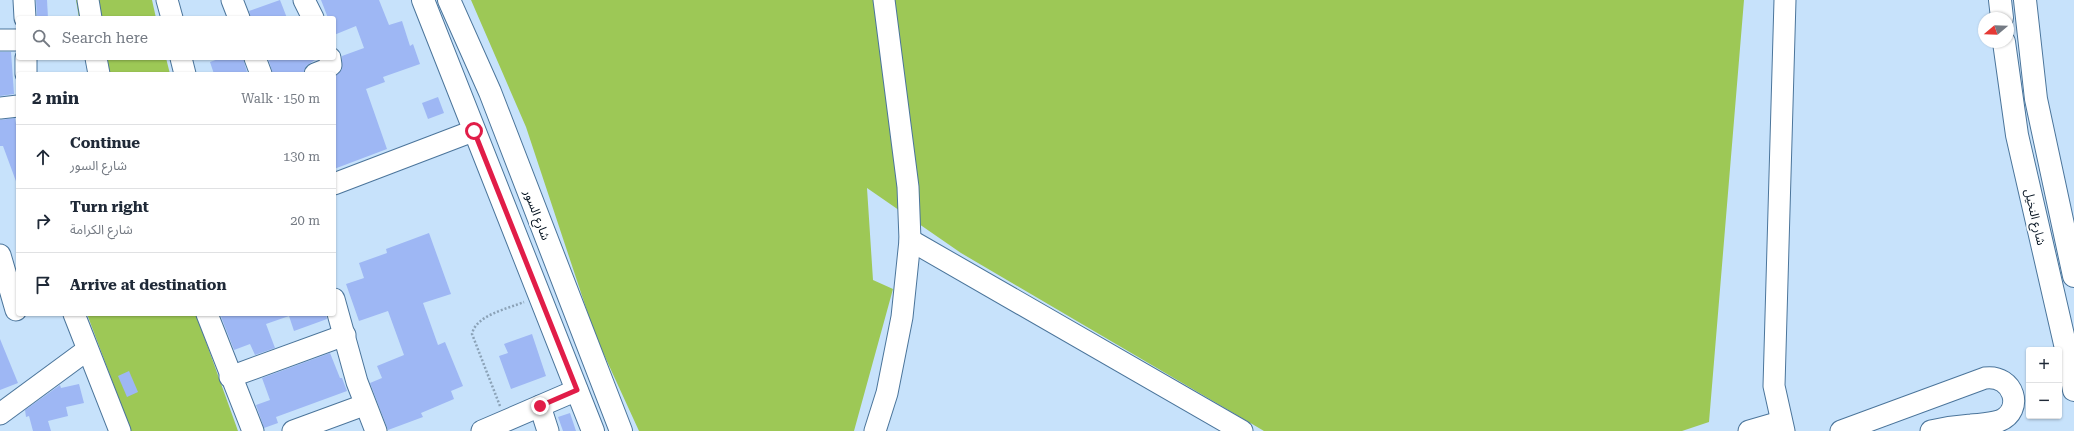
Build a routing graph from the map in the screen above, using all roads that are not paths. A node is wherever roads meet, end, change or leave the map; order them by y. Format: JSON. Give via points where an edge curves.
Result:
{"nodes":[{"id":1,"x":24,"y":0,"type":"edge"},
{"id":2,"x":88,"y":0,"type":"edge"},
{"id":3,"x":167,"y":0,"type":"edge"},
{"id":4,"x":232,"y":0,"type":"edge"},
{"id":5,"x":304,"y":0,"type":"edge"},
{"id":6,"x":423,"y":0,"type":"edge"},
{"id":7,"x":449,"y":0,"type":"edge"},
{"id":8,"x":884,"y":0,"type":"edge"},
{"id":9,"x":1785,"y":0,"type":"edge"},
{"id":10,"x":2000,"y":0,"type":"edge"},
{"id":11,"x":2025,"y":0,"type":"edge"},
{"id":12,"x":2001,"y":12,"type":"edge"},
{"id":13,"x":25,"y":16,"type":"edge"},
{"id":14,"x":91,"y":16,"type":"edge"},
{"id":15,"x":171,"y":16,"type":"edge"},
{"id":16,"x":238,"y":16,"type":"edge"},
{"id":17,"x":312,"y":16,"type":"edge"},
{"id":18,"x":0,"y":40,"type":"edge"},
{"id":19,"x":16,"y":40,"type":"edge"},
{"id":20,"x":2005,"y":48,"type":"edge"},
{"id":21,"x":26,"y":60,"type":"edge"},
{"id":22,"x":96,"y":60,"type":"edge"},
{"id":23,"x":182,"y":60,"type":"edge"},
{"id":24,"x":256,"y":60,"type":"edge"},
{"id":25,"x":330,"y":60,"type":"edge"},
{"id":26,"x":26,"y":72,"type":"edge"},
{"id":27,"x":98,"y":72,"type":"edge"},
{"id":28,"x":184,"y":72,"type":"edge"},
{"id":29,"x":260,"y":72,"type":"edge"},
{"id":30,"x":319,"y":72,"type":"edge"},
{"id":31,"x":16,"y":106,"type":"edge"},
{"id":32,"x":0,"y":108,"type":"edge"},
{"id":33,"x":474,"y":131,"type":"junction"},
{"id":34,"x":336,"y":183,"type":"edge"},
{"id":35,"x":910,"y":240,"type":"junction"},
{"id":36,"x":2,"y":267,"type":"edge"},
{"id":37,"x":2074,"y":276,"type":"edge"},
{"id":38,"x":336,"y":306,"type":"edge"},
{"id":39,"x":11,"y":311,"type":"edge"},
{"id":40,"x":75,"y":316,"type":"edge"},
{"id":41,"x":208,"y":316,"type":"edge"},
{"id":42,"x":345,"y":335,"type":"junction"},
{"id":43,"x":87,"y":350,"type":"junction"},
{"id":44,"x":230,"y":377,"type":"junction"},
{"id":45,"x":577,"y":390,"type":"junction"},
{"id":46,"x":2074,"y":390,"type":"edge"},
{"id":47,"x":364,"y":405,"type":"junction"},
{"id":48,"x":540,"y":406,"type":"junction"},
{"id":49,"x":0,"y":414,"type":"edge"},
{"id":50,"x":1782,"y":427,"type":"edge"},
{"id":51,"x":1863,"y":427,"type":"edge"},
{"id":52,"x":120,"y":431,"type":"edge"},
{"id":53,"x":252,"y":431,"type":"edge"},
{"id":54,"x":292,"y":431,"type":"edge"},
{"id":55,"x":376,"y":431,"type":"edge"},
{"id":56,"x":482,"y":431,"type":"edge"},
{"id":57,"x":548,"y":431,"type":"edge"},
{"id":58,"x":593,"y":431,"type":"edge"},
{"id":59,"x":621,"y":431,"type":"edge"},
{"id":60,"x":875,"y":431,"type":"edge"},
{"id":61,"x":1242,"y":431,"type":"edge"},
{"id":62,"x":1749,"y":431,"type":"edge"},
{"id":63,"x":1841,"y":431,"type":"edge"},
{"id":64,"x":1931,"y":431,"type":"edge"}],
"edges":[{"from":1,"to":13,"type":"street"},
{"from":2,"to":14,"type":"street"},
{"from":3,"to":15,"type":"street"},
{"from":4,"to":16,"type":"street"},
{"from":5,"to":17,"type":"street"},
{"from":6,"to":33,"type":"main road"},
{"from":7,"to":59,"type":"main road","name":"شارع السور","via":[[490,92]]},
{"from":8,"to":35,"type":"street","via":[[908,187]]},
{"from":9,"to":50,"type":"street","via":[[1774,386]]},
{"from":10,"to":12,"type":"main road"},
{"from":11,"to":37,"type":"main road","via":[[2036,99]]},
{"from":18,"to":19,"type":"street"},
{"from":20,"to":46,"type":"main road","name":"شارع النخيل","via":[[2017,135]]},
{"from":21,"to":26,"type":"street"},
{"from":22,"to":27,"type":"street"},
{"from":23,"to":28,"type":"street"},
{"from":24,"to":29,"type":"street"},
{"from":25,"to":30,"type":"street","via":[[331,65]]},
{"from":31,"to":32,"type":"street"},
{"from":33,"to":34,"type":"street"},
{"from":33,"to":45,"type":"main road"},
{"from":35,"to":60,"type":"street","via":[[902,317]]},
{"from":35,"to":61,"type":"street"},
{"from":36,"to":39,"type":"street"},
{"from":38,"to":42,"type":"street"},
{"from":40,"to":43,"type":"street"},
{"from":41,"to":44,"type":"street"},
{"from":42,"to":44,"type":"street"},
{"from":42,"to":47,"type":"street"},
{"from":43,"to":49,"type":"street"},
{"from":43,"to":52,"type":"street"},
{"from":44,"to":53,"type":"street"},
{"from":45,"to":48,"type":"street"},
{"from":45,"to":58,"type":"main road"},
{"from":47,"to":54,"type":"street"},
{"from":47,"to":55,"type":"street"},
{"from":48,"to":56,"type":"street"},
{"from":48,"to":57,"type":"street"},
{"from":50,"to":62,"type":"street"},
{"from":51,"to":63,"type":"street"},
{"from":51,"to":64,"type":"street","via":[[1985,378],[1998,378],[2009,386],[2013,399],[2005,417],[1990,422]]}]}
